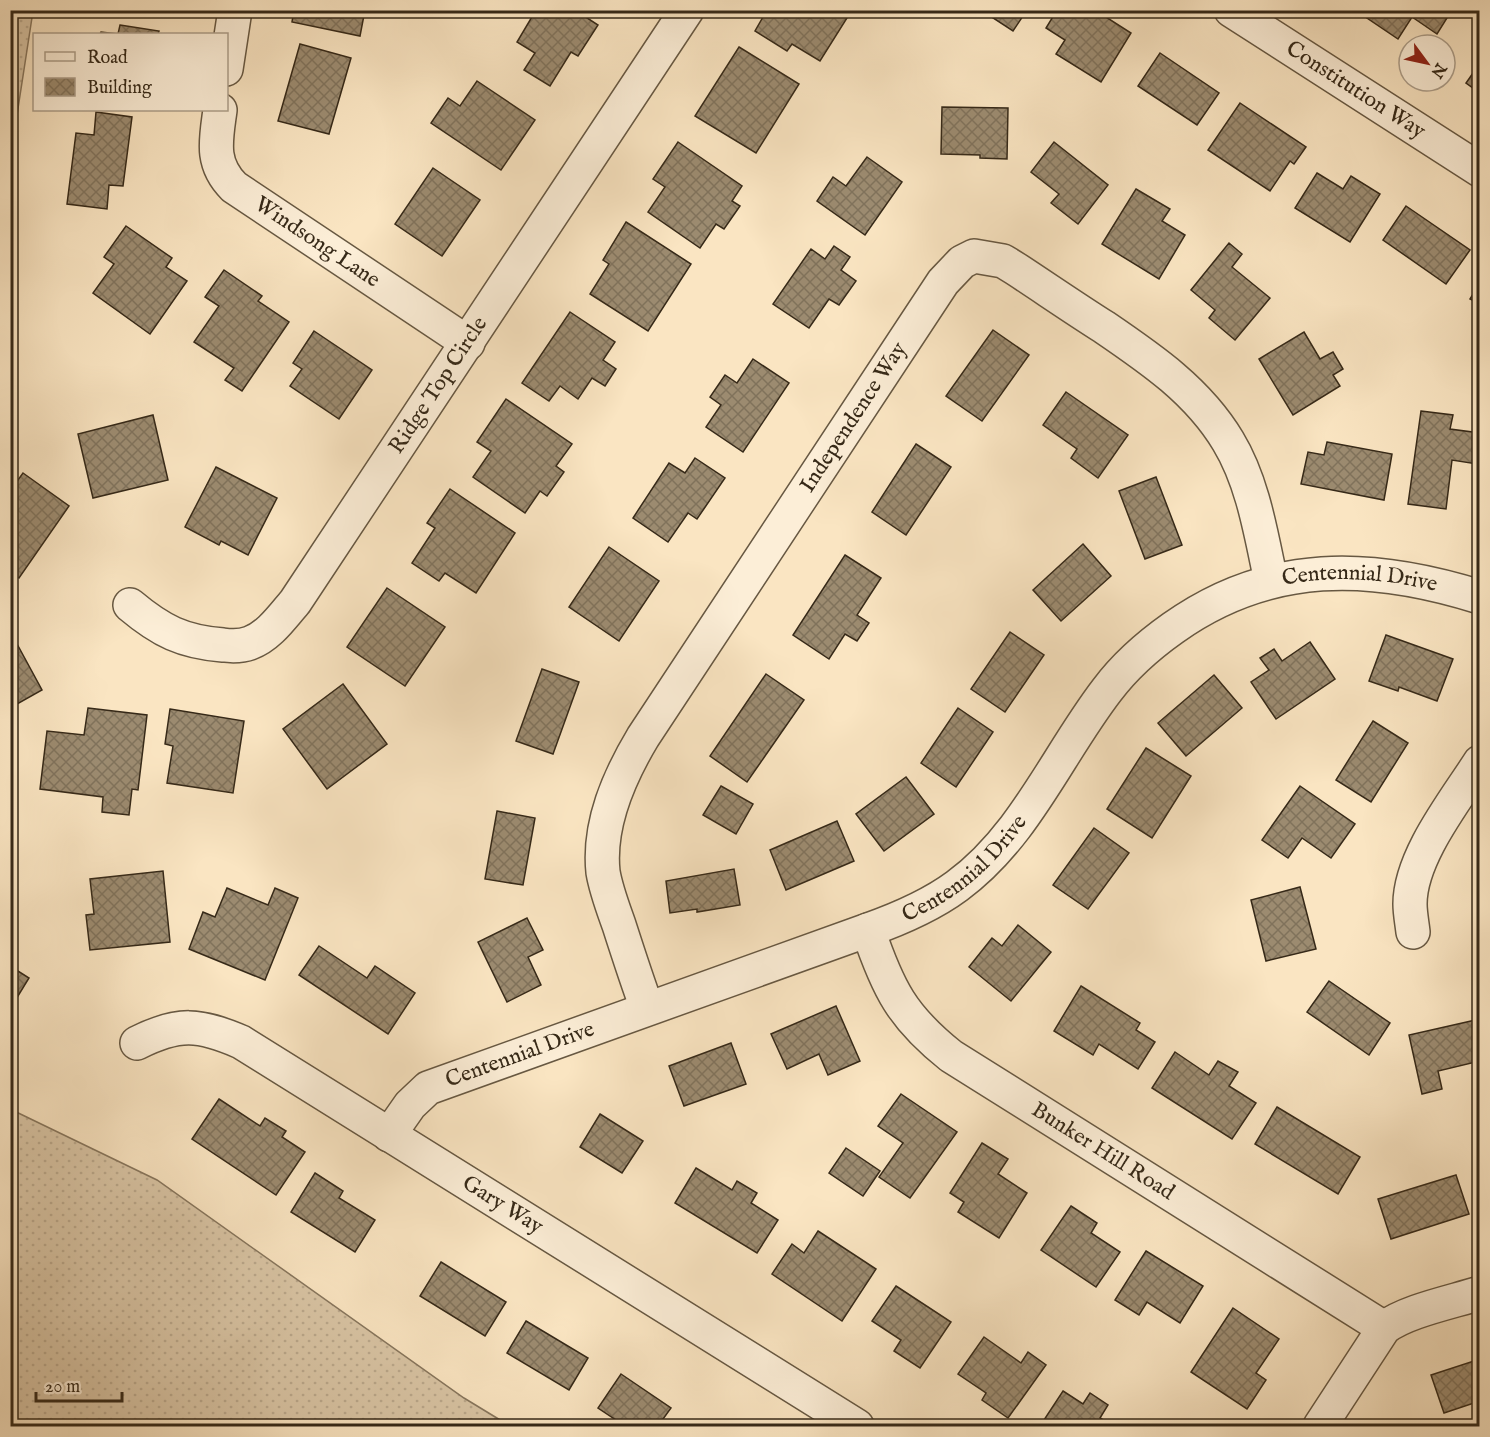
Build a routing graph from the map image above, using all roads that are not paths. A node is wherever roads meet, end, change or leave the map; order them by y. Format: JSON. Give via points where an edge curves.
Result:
{"nodes":[{"id":1,"x":235,"y":10,"type":"edge"},
{"id":2,"x":687,"y":10,"type":"edge"},
{"id":3,"x":1231,"y":10,"type":"edge"},
{"id":4,"x":228,"y":56,"type":"edge"},
{"id":5,"x":220,"y":111,"type":"edge"},
{"id":6,"x":1479,"y":170,"type":"edge"},
{"id":7,"x":468,"y":343,"type":"junction"},
{"id":8,"x":1271,"y":581,"type":"junction"},
{"id":9,"x":1479,"y":597,"type":"edge"},
{"id":10,"x":130,"y":605,"type":"dead end"},
{"id":11,"x":1479,"y":762,"type":"edge"},
{"id":12,"x":868,"y":930,"type":"junction"},
{"id":13,"x":1413,"y":932,"type":"dead end"},
{"id":14,"x":647,"y":1008,"type":"junction"},
{"id":15,"x":137,"y":1043,"type":"dead end"},
{"id":16,"x":389,"y":1135,"type":"junction"},
{"id":17,"x":1479,"y":1293,"type":"edge"},
{"id":18,"x":1384,"y":1328,"type":"junction"},
{"id":19,"x":857,"y":1426,"type":"edge"},
{"id":20,"x":1320,"y":1426,"type":"edge"}],
"edges":[{"from":1,"to":4,"type":"street"},
{"from":2,"to":7,"type":"street","name":"Ridge Top Circle"},
{"from":3,"to":6,"type":"street","name":"Constitution Way"},
{"from":5,"to":7,"type":"street","name":"Windsong Lane","via":[[220,170],[234,187]]},
{"from":7,"to":10,"type":"street","name":"Ridge Top Circle","via":[[295,603],[271,630],[250,643],[234,646],[197,643],[150,622]]},
{"from":8,"to":9,"type":"street","name":"Centennial Drive","via":[[1362,573],[1419,580]]},
{"from":8,"to":12,"type":"street","name":"Centennial Drive","via":[[1199,610],[1151,645],[1107,690],[1021,819],[992,855],[937,899]]},
{"from":8,"to":14,"type":"street","name":"Independence Way","via":[[1241,469],[1229,443],[1198,399],[1134,348],[1016,268],[1003,261],[974,256],[962,262],[943,282],[643,736],[622,774],[606,827],[603,873]]},
{"from":11,"to":13,"type":"street","via":[[1426,846],[1415,874],[1410,903]]},
{"from":12,"to":14,"type":"street","name":"Centennial Drive"},
{"from":12,"to":18,"type":"street","name":"Bunker Hill Road","via":[[893,994],[909,1018],[951,1056]]},
{"from":14,"to":16,"type":"street","name":"Centennial Drive","via":[[428,1088]]},
{"from":15,"to":16,"type":"street","name":"Gary Way","via":[[161,1031],[189,1027],[216,1031],[241,1042]]},
{"from":16,"to":19,"type":"street","name":"Gary Way"},
{"from":17,"to":18,"type":"street","via":[[1407,1316]]},
{"from":18,"to":20,"type":"street"}]}
